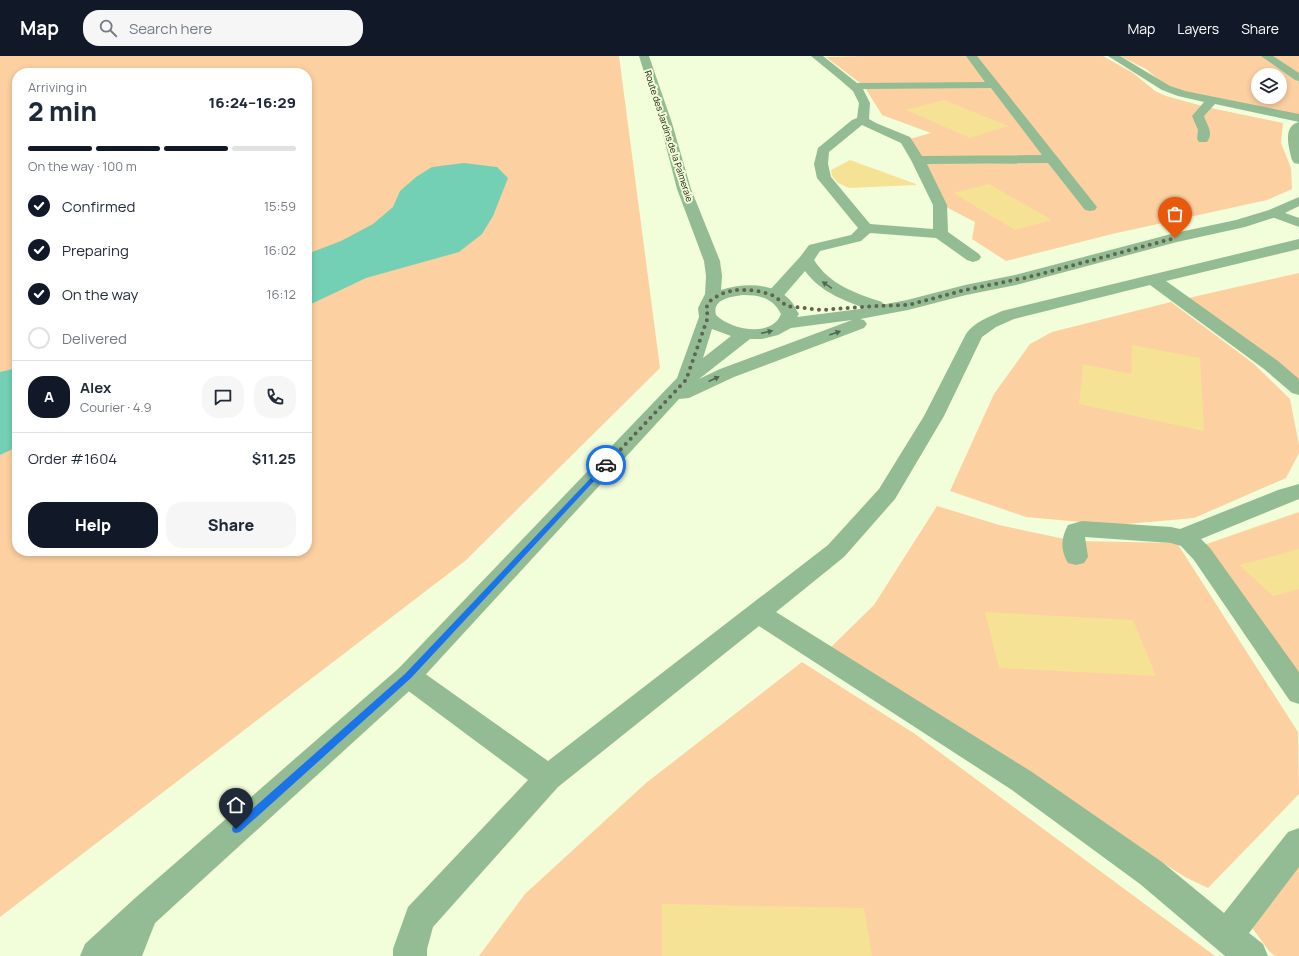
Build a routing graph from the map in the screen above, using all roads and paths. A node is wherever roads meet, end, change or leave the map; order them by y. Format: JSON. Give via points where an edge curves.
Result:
{"nodes":[{"id":1,"x":644,"y":56,"type":"edge"},
{"id":2,"x":817,"y":56,"type":"edge"},
{"id":3,"x":971,"y":56,"type":"edge"},
{"id":4,"x":1113,"y":56,"type":"edge"},
{"id":5,"x":1266,"y":56,"type":"edge"},
{"id":6,"x":1299,"y":78,"type":"edge"},
{"id":7,"x":993,"y":85,"type":"junction"},
{"id":8,"x":854,"y":86,"type":"junction"},
{"id":9,"x":1212,"y":101,"type":"junction"},
{"id":10,"x":1299,"y":118,"type":"edge"},
{"id":11,"x":863,"y":120,"type":"junction"},
{"id":12,"x":1299,"y":126,"type":"edge"},
{"id":13,"x":1203,"y":139,"type":"dead end"},
{"id":14,"x":1052,"y":159,"type":"junction"},
{"id":15,"x":918,"y":160,"type":"junction"},
{"id":16,"x":1299,"y":160,"type":"edge"},
{"id":17,"x":1299,"y":201,"type":"edge"},
{"id":18,"x":1090,"y":207,"type":"dead end"},
{"id":19,"x":1274,"y":213,"type":"junction"},
{"id":20,"x":1299,"y":223,"type":"edge"},
{"id":21,"x":866,"y":228,"type":"junction"},
{"id":22,"x":940,"y":234,"type":"junction"},
{"id":23,"x":1299,"y":244,"type":"edge"},
{"id":24,"x":972,"y":257,"type":"dead end"},
{"id":25,"x":806,"y":260,"type":"junction"},
{"id":26,"x":712,"y":261,"type":"junction"},
{"id":27,"x":1152,"y":279,"type":"junction"},
{"id":28,"x":750,"y":290,"type":"junction"},
{"id":29,"x":908,"y":305,"type":"junction"},
{"id":30,"x":876,"y":306,"type":"junction"},
{"id":31,"x":709,"y":308,"type":"junction"},
{"id":32,"x":782,"y":308,"type":"junction"},
{"id":33,"x":745,"y":334,"type":"junction"},
{"id":34,"x":686,"y":380,"type":"junction"},
{"id":35,"x":1299,"y":389,"type":"edge"},
{"id":36,"x":665,"y":402,"type":"junction"},
{"id":37,"x":1299,"y":491,"type":"edge"},
{"id":38,"x":1183,"y":537,"type":"junction"},
{"id":39,"x":1076,"y":557,"type":"dead end"},
{"id":40,"x":757,"y":612,"type":"junction"},
{"id":41,"x":408,"y":676,"type":"junction"},
{"id":42,"x":1299,"y":693,"type":"edge"},
{"id":43,"x":548,"y":778,"type":"junction"},
{"id":44,"x":1299,"y":842,"type":"edge"},
{"id":45,"x":145,"y":910,"type":"junction"},
{"id":46,"x":1227,"y":936,"type":"junction"},
{"id":47,"x":97,"y":956,"type":"edge"},
{"id":48,"x":124,"y":956,"type":"edge"},
{"id":49,"x":410,"y":956,"type":"edge"},
{"id":50,"x":1251,"y":956,"type":"edge"}],
"edges":[{"from":1,"to":26,"type":"street","name":"Route des Jardins de la Palmeraie","via":[[684,189]]},
{"from":2,"to":8,"type":"street"},
{"from":3,"to":7,"type":"street"},
{"from":4,"to":9,"type":"street","via":[[1166,88]]},
{"from":5,"to":6,"type":"street"},
{"from":7,"to":8,"type":"street"},
{"from":7,"to":14,"type":"street"},
{"from":8,"to":11,"type":"street","via":[[864,101]]},
{"from":9,"to":10,"type":"street"},
{"from":9,"to":13,"type":"street","via":[[1198,116],[1205,129]]},
{"from":11,"to":15,"type":"street","via":[[906,140]]},
{"from":11,"to":21,"type":"street","via":[[823,151],[821,164],[824,178]]},
{"from":12,"to":16,"type":"street","via":[[1296,129],[1294,143]]},
{"from":14,"to":15,"type":"street"},
{"from":14,"to":18,"type":"street"},
{"from":15,"to":22,"type":"street","via":[[940,205]]},
{"from":17,"to":19,"type":"street"},
{"from":19,"to":20,"type":"street"},
{"from":19,"to":29,"type":"street","via":[[1240,224]]},
{"from":21,"to":22,"type":"street"},
{"from":21,"to":25,"type":"street","via":[[856,238],[814,248]]},
{"from":22,"to":24,"type":"street"},
{"from":23,"to":27,"type":"street"},
{"from":30,"to":25,"type":"street","one_way":true,"via":[[838,292],[823,282]]},
{"from":25,"to":32,"type":"street"},
{"from":26,"to":28,"type":"street"},
{"from":26,"to":31,"type":"street","name":"Route des Jardins de la Palmeraie","via":[[714,276]]},
{"from":27,"to":35,"type":"street","via":[[1271,365]]},
{"from":27,"to":40,"type":"street","via":[[1008,315],[990,323],[975,334],[934,416],[887,494],[836,551]]},
{"from":28,"to":31,"type":"street","via":[[721,294]]},
{"from":28,"to":32,"type":"street"},
{"from":29,"to":30,"type":"street"},
{"from":29,"to":32,"type":"street","via":[[819,320]]},
{"from":36,"to":29,"type":"street","one_way":true,"via":[[728,373]]},
{"from":30,"to":32,"type":"street","via":[[821,310]]},
{"from":31,"to":33,"type":"street","via":[[716,325]]},
{"from":31,"to":34,"type":"street","name":"Route des Jardins de la Palmeraie"},
{"from":33,"to":32,"type":"street","one_way":true,"via":[[776,330]]},
{"from":33,"to":34,"type":"street","name":"Route des Jardins de la Palmeraie"},
{"from":34,"to":36,"type":"street","name":"Route des Jardins de la Palmeraie"},
{"from":36,"to":41,"type":"street","name":"Route des Jardins de la Palmeraie"},
{"from":37,"to":38,"type":"street"},
{"from":38,"to":39,"type":"street","via":[[1171,534],[1082,529],[1076,531],[1073,538]]},
{"from":38,"to":42,"type":"street","via":[[1193,543],[1202,554]]},
{"from":40,"to":43,"type":"street"},
{"from":40,"to":46,"type":"street","via":[[1022,781],[1151,873]]},
{"from":41,"to":43,"type":"street"},
{"from":41,"to":45,"type":"street","name":"Route des Jardins de la Palmeraie"},
{"from":43,"to":49,"type":"street","via":[[419,918]]},
{"from":44,"to":46,"type":"street"},
{"from":45,"to":47,"type":"street","name":"Route des Jardins de la Palmeraie"},
{"from":45,"to":48,"type":"street","name":"Route des Jardins de la Palmeraie"},
{"from":46,"to":50,"type":"street"}]}
